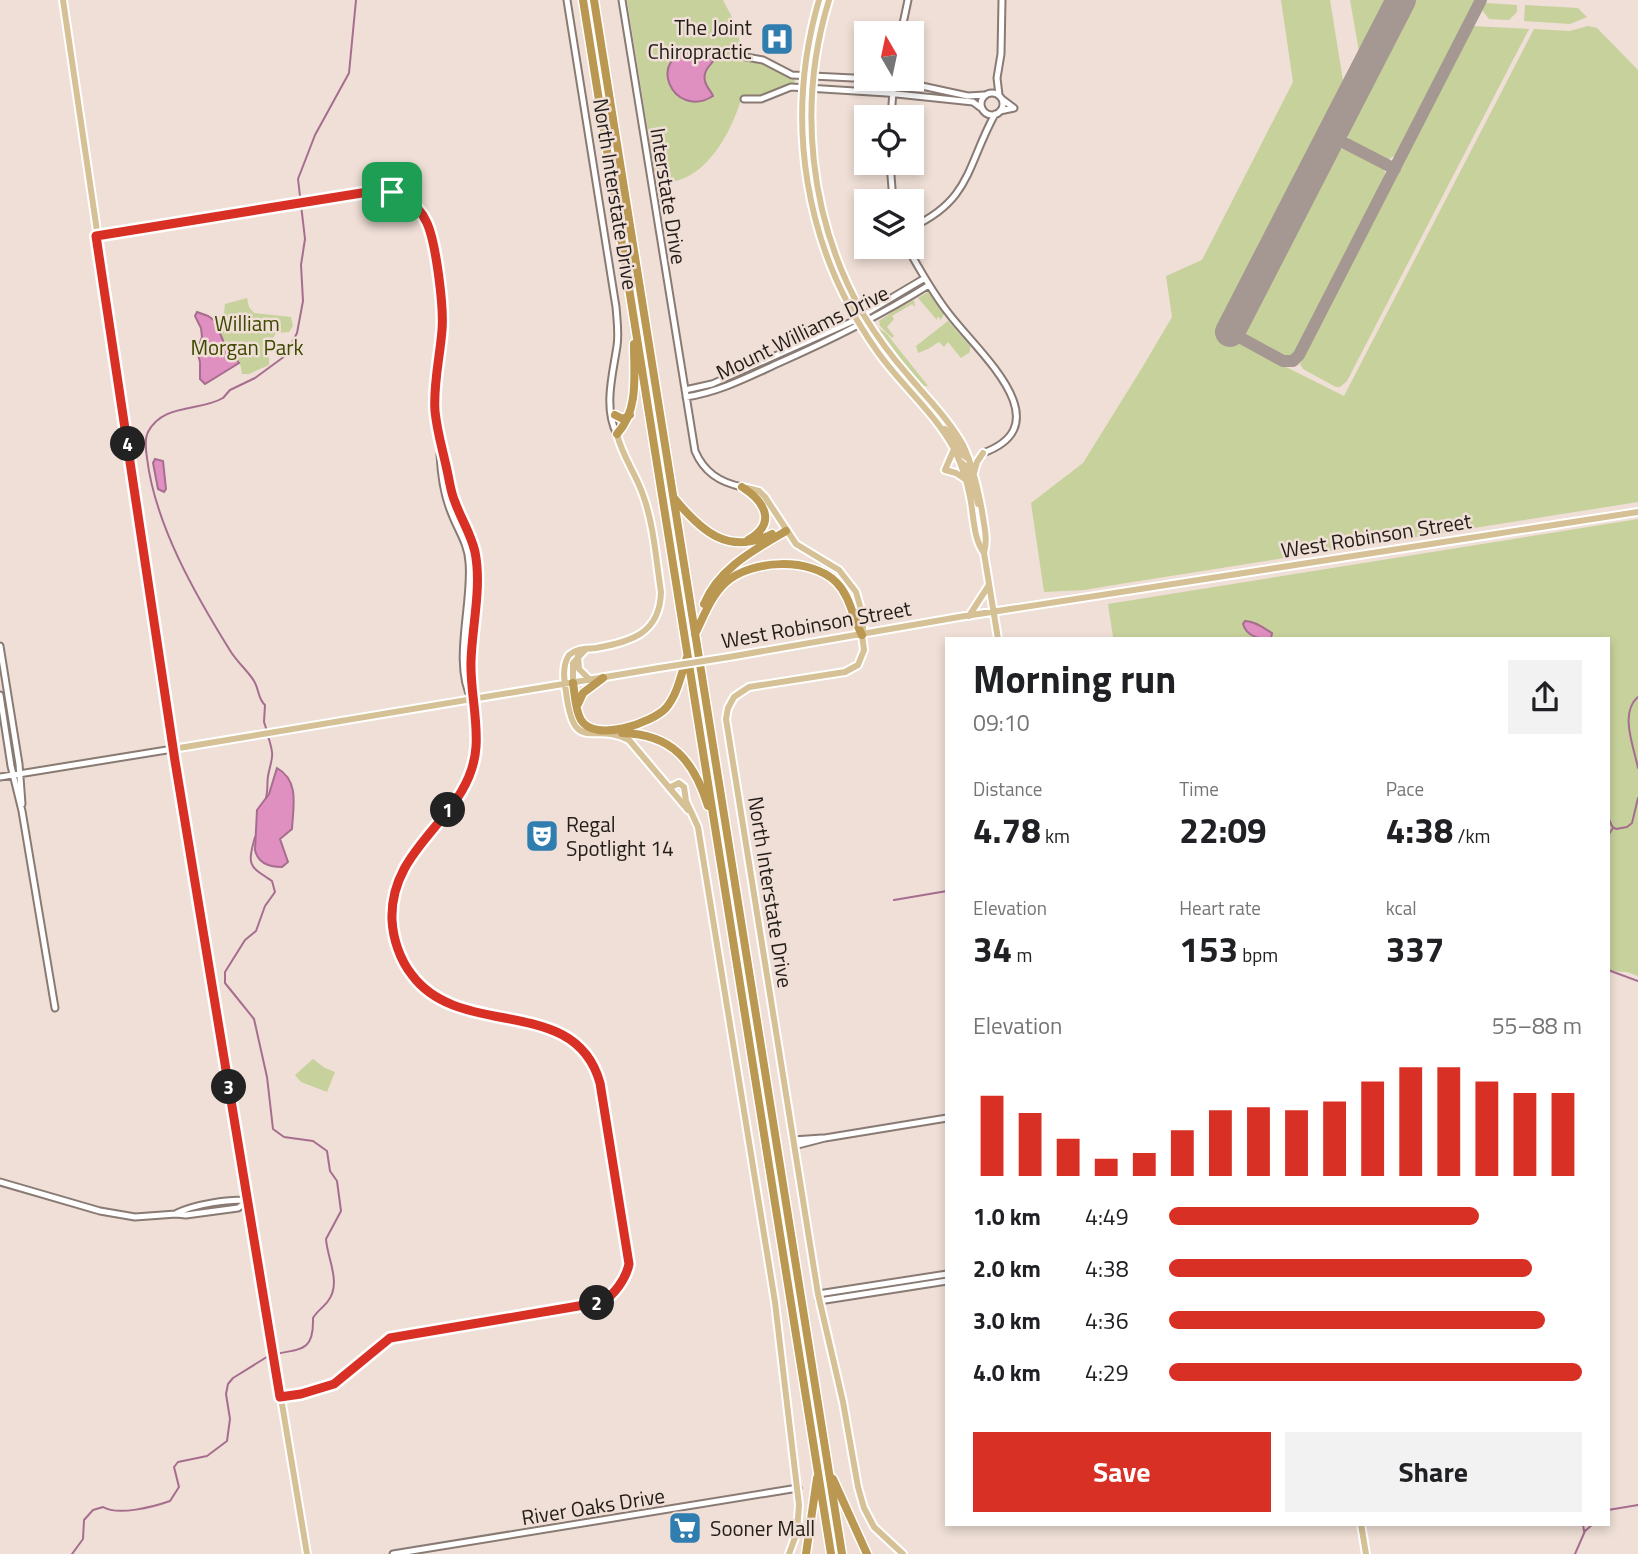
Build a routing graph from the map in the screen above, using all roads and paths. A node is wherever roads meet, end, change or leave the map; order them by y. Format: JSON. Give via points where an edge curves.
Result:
{"nodes":[{"id":1,"x":62,"y":0,"type":"edge"},
{"id":2,"x":567,"y":0,"type":"edge"},
{"id":3,"x":583,"y":0,"type":"edge"},
{"id":4,"x":594,"y":0,"type":"edge"},
{"id":5,"x":622,"y":0,"type":"edge"},
{"id":6,"x":819,"y":0,"type":"edge"},
{"id":7,"x":829,"y":0,"type":"edge"},
{"id":8,"x":908,"y":0,"type":"edge"},
{"id":9,"x":1002,"y":0,"type":"edge"},
{"id":10,"x":904,"y":21,"type":"edge"},
{"id":11,"x":746,"y":57,"type":"dead end"},
{"id":12,"x":803,"y":76,"type":"junction"},
{"id":13,"x":813,"y":77,"type":"junction"},
{"id":14,"x":997,"y":78,"type":"junction"},
{"id":15,"x":854,"y":79,"type":"edge"},
{"id":16,"x":924,"y":86,"type":"edge"},
{"id":17,"x":802,"y":88,"type":"junction"},
{"id":18,"x":812,"y":88,"type":"junction"},
{"id":19,"x":893,"y":93,"type":"junction"},
{"id":20,"x":986,"y":94,"type":"junction"},
{"id":21,"x":1000,"y":97,"type":"junction"},
{"id":22,"x":744,"y":99,"type":"dead end"},
{"id":23,"x":892,"y":105,"type":"edge"},
{"id":24,"x":982,"y":110,"type":"junction"},
{"id":25,"x":997,"y":113,"type":"junction"},
{"id":26,"x":986,"y":130,"type":"junction"},
{"id":27,"x":924,"y":220,"type":"edge"},
{"id":28,"x":96,"y":236,"type":"junction"},
{"id":29,"x":914,"y":259,"type":"edge"},
{"id":30,"x":925,"y":278,"type":"junction"},
{"id":31,"x":929,"y":285,"type":"junction"},
{"id":32,"x":864,"y":315,"type":"junction"},
{"id":33,"x":635,"y":321,"type":"junction"},
{"id":34,"x":869,"y":322,"type":"junction"},
{"id":35,"x":858,"y":323,"type":"junction"},
{"id":36,"x":685,"y":390,"type":"junction"},
{"id":37,"x":611,"y":394,"type":"junction"},
{"id":38,"x":686,"y":397,"type":"junction"},
{"id":39,"x":615,"y":415,"type":"junction"},
{"id":40,"x":630,"y":415,"type":"junction"},
{"id":41,"x":938,"y":424,"type":"junction"},
{"id":42,"x":617,"y":435,"type":"junction"},
{"id":43,"x":964,"y":448,"type":"junction"},
{"id":44,"x":954,"y":449,"type":"junction"},
{"id":45,"x":983,"y":453,"type":"junction"},
{"id":46,"x":969,"y":459,"type":"junction"},
{"id":47,"x":960,"y":462,"type":"junction"},
{"id":48,"x":945,"y":470,"type":"junction"},
{"id":49,"x":974,"y":474,"type":"junction"},
{"id":50,"x":966,"y":480,"type":"junction"},
{"id":51,"x":741,"y":487,"type":"junction"},
{"id":52,"x":673,"y":497,"type":"junction"},
{"id":53,"x":982,"y":511,"type":"junction"},
{"id":54,"x":1638,"y":512,"type":"edge"},
{"id":55,"x":785,"y":529,"type":"junction"},
{"id":56,"x":745,"y":542,"type":"junction"},
{"id":57,"x":984,"y":553,"type":"junction"},
{"id":58,"x":989,"y":585,"type":"junction"},
{"id":59,"x":994,"y":612,"type":"junction"},
{"id":60,"x":969,"y":616,"type":"junction"},
{"id":61,"x":695,"y":634,"type":"junction"},
{"id":62,"x":862,"y":635,"type":"junction"},
{"id":63,"x":998,"y":637,"type":"edge"},
{"id":64,"x":0,"y":646,"type":"edge"},
{"id":65,"x":586,"y":649,"type":"junction"},
{"id":66,"x":688,"y":654,"type":"junction"},
{"id":67,"x":578,"y":656,"type":"junction"},
{"id":68,"x":603,"y":678,"type":"junction"},
{"id":69,"x":590,"y":680,"type":"junction"},
{"id":70,"x":569,"y":683,"type":"junction"},
{"id":71,"x":0,"y":695,"type":"edge"},
{"id":72,"x":472,"y":699,"type":"junction"},
{"id":73,"x":577,"y":707,"type":"junction"},
{"id":74,"x":608,"y":734,"type":"junction"},
{"id":75,"x":173,"y":749,"type":"junction"},
{"id":76,"x":16,"y":774,"type":"junction"},
{"id":77,"x":0,"y":777,"type":"edge"},
{"id":78,"x":669,"y":788,"type":"junction"},
{"id":79,"x":691,"y":813,"type":"junction"},
{"id":80,"x":718,"y":839,"type":"junction"},
{"id":81,"x":55,"y":1008,"type":"dead end"},
{"id":82,"x":945,"y":1118,"type":"edge"},
{"id":83,"x":793,"y":1143,"type":"junction"},
{"id":84,"x":0,"y":1182,"type":"edge"},
{"id":85,"x":248,"y":1201,"type":"junction"},
{"id":86,"x":945,"y":1274,"type":"edge"},
{"id":87,"x":945,"y":1281,"type":"edge"},
{"id":88,"x":818,"y":1298,"type":"junction"},
{"id":89,"x":280,"y":1397,"type":"junction"},
{"id":90,"x":829,"y":1470,"type":"junction"},
{"id":91,"x":818,"y":1471,"type":"junction"},
{"id":92,"x":798,"y":1488,"type":"junction"},
{"id":93,"x":1361,"y":1526,"type":"edge"},
{"id":94,"x":307,"y":1554,"type":"edge"},
{"id":95,"x":394,"y":1554,"type":"edge"},
{"id":96,"x":789,"y":1554,"type":"edge"},
{"id":97,"x":806,"y":1554,"type":"edge"},
{"id":98,"x":831,"y":1554,"type":"edge"},
{"id":99,"x":842,"y":1554,"type":"edge"},
{"id":100,"x":867,"y":1554,"type":"edge"},
{"id":101,"x":903,"y":1554,"type":"edge"},
{"id":102,"x":1366,"y":1554,"type":"edge"}],
"edges":[{"from":1,"to":28,"type":"main road"},
{"from":2,"to":37,"type":"street","name":"North Interstate Drive","via":[[616,307]]},
{"from":3,"to":33,"type":"highway"},
{"from":4,"to":52,"type":"highway"},
{"from":5,"to":36,"type":"street","name":"Interstate Drive"},
{"from":6,"to":12,"type":"main road"},
{"from":7,"to":13,"type":"main road"},
{"from":8,"to":10,"type":"street"},
{"from":9,"to":14,"type":"street"},
{"from":11,"to":12,"type":"street"},
{"from":12,"to":13,"type":"street"},
{"from":12,"to":17,"type":"main road"},
{"from":13,"to":15,"type":"street"},
{"from":13,"to":18,"type":"main road"},
{"from":14,"to":20,"type":"street"},
{"from":14,"to":21,"type":"street"},
{"from":16,"to":20,"type":"street","via":[[968,96]]},
{"from":17,"to":18,"type":"street"},
{"from":17,"to":22,"type":"street","via":[[786,88],[761,100]]},
{"from":17,"to":35,"type":"main road","via":[[810,198],[826,255]]},
{"from":18,"to":19,"type":"street"},
{"from":18,"to":32,"type":"main road","via":[[812,147],[822,210],[838,262]]},
{"from":19,"to":23,"type":"street"},
{"from":19,"to":24,"type":"street","via":[[973,102]]},
{"from":20,"to":21,"type":"street"},
{"from":20,"to":24,"type":"street"},
{"from":21,"to":25,"type":"street","via":[[1003,105]]},
{"from":21,"to":25,"type":"street","via":[[1014,108]]},
{"from":24,"to":25,"type":"street"},
{"from":24,"to":26,"type":"street"},
{"from":25,"to":26,"type":"street"},
{"from":26,"to":27,"type":"street","via":[[953,199]]},
{"from":28,"to":72,"type":"street","via":[[374,191],[408,199],[425,218],[443,316],[435,405],[440,446],[476,559]]},
{"from":28,"to":75,"type":"main road"},
{"from":29,"to":30,"type":"street"},
{"from":30,"to":31,"type":"street"},
{"from":30,"to":32,"type":"street","name":"Mount Williams Drive"},
{"from":31,"to":34,"type":"street","name":"Mount Williams Drive"},
{"from":31,"to":45,"type":"street","via":[[1016,403],[1012,435],[1003,445]]},
{"from":32,"to":34,"type":"main road"},
{"from":32,"to":35,"type":"street","name":"Mount Williams Drive"},
{"from":33,"to":40,"type":"highway"},
{"from":33,"to":66,"type":"highway"},
{"from":34,"to":35,"type":"street","name":"Mount Williams Drive"},
{"from":34,"to":43,"type":"main road"},
{"from":35,"to":36,"type":"street","name":"Mount Williams Drive","via":[[712,384]]},
{"from":35,"to":38,"type":"street","name":"Mount Williams Drive","via":[[721,389]]},
{"from":35,"to":41,"type":"main road","via":[[885,363]]},
{"from":36,"to":38,"type":"street","name":"Interstate Drive"},
{"from":37,"to":39,"type":"street","name":"North Interstate Drive"},
{"from":37,"to":42,"type":"street","name":"North Interstate Drive"},
{"from":38,"to":51,"type":"street","name":"North Interstate Drive","via":[[698,458],[716,478]]},
{"from":39,"to":40,"type":"highway","via":[[623,419]]},
{"from":39,"to":42,"type":"street","name":"North Interstate Drive"},
{"from":40,"to":42,"type":"highway"},
{"from":41,"to":44,"type":"main road"},
{"from":41,"to":46,"type":"main road"},
{"from":42,"to":65,"type":"main road","name":"North Interstate Drive","via":[[646,504],[661,597],[656,616],[641,634]]},
{"from":43,"to":45,"type":"main road"},
{"from":43,"to":46,"type":"main road"},
{"from":44,"to":47,"type":"main road"},
{"from":44,"to":48,"type":"main road"},
{"from":45,"to":46,"type":"main road"},
{"from":45,"to":49,"type":"main road"},
{"from":46,"to":49,"type":"main road"},
{"from":47,"to":48,"type":"main road"},
{"from":47,"to":50,"type":"main road"},
{"from":47,"to":53,"type":"main road","via":[[968,468]]},
{"from":48,"to":50,"type":"main road"},
{"from":49,"to":53,"type":"main road"},
{"from":50,"to":57,"type":"main road","via":[[978,545]]},
{"from":51,"to":55,"type":"main road","name":"North Interstate Drive","via":[[759,491]]},
{"from":51,"to":56,"type":"highway","via":[[761,501],[764,513],[761,529]]},
{"from":52,"to":56,"type":"highway","via":[[705,531]]},
{"from":52,"to":61,"type":"highway"},
{"from":53,"to":57,"type":"main road"},
{"from":54,"to":59,"type":"main road","name":"West Robinson Street"},
{"from":55,"to":56,"type":"highway"},
{"from":55,"to":61,"type":"highway","via":[[719,578],[705,601]]},
{"from":55,"to":62,"type":"main road","name":"North Interstate Drive","via":[[801,548],[832,565],[851,583],[862,611]]},
{"from":57,"to":58,"type":"main road"},
{"from":58,"to":59,"type":"main road"},
{"from":58,"to":60,"type":"main road"},
{"from":59,"to":60,"type":"main road","name":"West Robinson Street"},
{"from":59,"to":63,"type":"main road"},
{"from":60,"to":62,"type":"main road","name":"West Robinson Street"},
{"from":61,"to":62,"type":"highway","via":[[713,597],[730,579],[748,570],[792,564],[820,570],[835,580]]},
{"from":61,"to":90,"type":"highway"},
{"from":62,"to":68,"type":"main road","name":"West Robinson Street","bridge":true},
{"from":62,"to":83,"type":"main road","name":"North Interstate Drive","via":[[863,655],[855,668],[749,687],[734,697],[727,714]]},
{"from":64,"to":76,"type":"street"},
{"from":65,"to":67,"type":"main road"},
{"from":65,"to":70,"type":"main road","via":[[568,657],[564,667]]},
{"from":66,"to":73,"type":"highway","via":[[672,698],[649,721],[595,730],[581,721]]},
{"from":66,"to":80,"type":"highway"},
{"from":67,"to":69,"type":"main road","via":[[579,669]]},
{"from":67,"to":70,"type":"main road"},
{"from":68,"to":69,"type":"main road","name":"West Robinson Street"},
{"from":68,"to":73,"type":"highway","via":[[583,693]]},
{"from":69,"to":70,"type":"main road","name":"West Robinson Street"},
{"from":70,"to":72,"type":"main road","name":"West Robinson Street"},
{"from":70,"to":73,"type":"highway"},
{"from":70,"to":74,"type":"main road","via":[[570,716],[577,728],[589,734]]},
{"from":71,"to":76,"type":"street"},
{"from":72,"to":75,"type":"main road","name":"West Robinson Street"},
{"from":72,"to":89,"type":"street","via":[[476,748],[471,769],[452,806],[400,875],[393,910],[397,945],[415,979],[438,1000],[457,1009],[545,1026],[569,1038],[586,1055],[601,1093],[628,1271],[602,1302],[390,1338],[334,1384]]},
{"from":74,"to":78,"type":"main road","via":[[633,744]]},
{"from":74,"to":80,"type":"highway","via":[[645,735],[678,751],[696,775]]},
{"from":75,"to":76,"type":"street","name":"West Robinson Street"},
{"from":75,"to":85,"type":"main road"},
{"from":76,"to":77,"type":"street","name":"West Robinson Street"},
{"from":76,"to":81,"type":"street"},
{"from":78,"to":79,"type":"main road"},
{"from":78,"to":79,"type":"main road","via":[[683,785]]},
{"from":79,"to":92,"type":"main road","via":[[700,836],[758,1199]]},
{"from":80,"to":91,"type":"highway"},
{"from":82,"to":83,"type":"street"},
{"from":83,"to":88,"type":"main road","name":"North Interstate Drive"},
{"from":84,"to":85,"type":"street","via":[[116,1214],[144,1217],[237,1199]]},
{"from":85,"to":89,"type":"main road"},
{"from":86,"to":88,"type":"street"},
{"from":87,"to":88,"type":"street"},
{"from":88,"to":101,"type":"main road","name":"North Interstate Drive","via":[[862,1503],[877,1531]]},
{"from":89,"to":94,"type":"main road"},
{"from":90,"to":99,"type":"highway"},
{"from":90,"to":100,"type":"highway"},
{"from":91,"to":97,"type":"highway"},
{"from":91,"to":98,"type":"highway"},
{"from":92,"to":95,"type":"street","name":"River Oaks Drive"},
{"from":92,"to":96,"type":"main road","via":[[799,1524]]},
{"from":93,"to":102,"type":"main road"}]}
